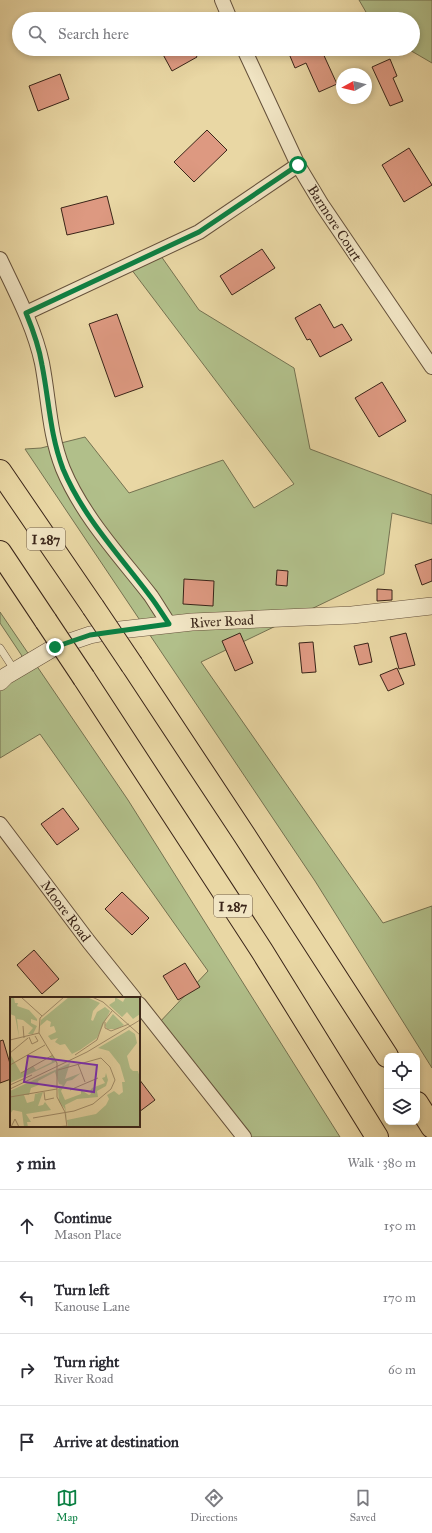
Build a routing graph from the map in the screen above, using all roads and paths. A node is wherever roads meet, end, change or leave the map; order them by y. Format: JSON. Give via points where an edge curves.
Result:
{"nodes":[{"id":1,"x":222,"y":0,"type":"edge"},
{"id":2,"x":227,"y":12,"type":"edge"},
{"id":3,"x":247,"y":56,"type":"edge"},
{"id":4,"x":298,"y":165,"type":"junction"},
{"id":5,"x":0,"y":259,"type":"edge"},
{"id":6,"x":26,"y":313,"type":"junction"},
{"id":7,"x":432,"y":367,"type":"edge"},
{"id":8,"x":0,"y":471,"type":"edge"},
{"id":9,"x":0,"y":552,"type":"edge"},
{"id":10,"x":432,"y":606,"type":"edge"},
{"id":11,"x":169,"y":624,"type":"junction"},
{"id":12,"x":0,"y":648,"type":"edge"},
{"id":13,"x":15,"y":671,"type":"junction"},
{"id":14,"x":0,"y":682,"type":"edge"},
{"id":15,"x":0,"y":824,"type":"edge"},
{"id":16,"x":133,"y":997,"type":"edge"},
{"id":17,"x":140,"y":1005,"type":"edge"},
{"id":18,"x":385,"y":1053,"type":"edge"},
{"id":19,"x":420,"y":1108,"type":"edge"},
{"id":20,"x":432,"y":1127,"type":"edge"},
{"id":21,"x":244,"y":1137,"type":"edge"},
{"id":22,"x":377,"y":1137,"type":"edge"}],
"edges":[{"from":1,"to":2,"type":"street"},
{"from":3,"to":4,"type":"street","name":"Barmore Court"},
{"from":4,"to":6,"type":"street","via":[[199,232]]},
{"from":4,"to":7,"type":"street","name":"Barmore Court","via":[[322,205]]},
{"from":5,"to":6,"type":"street"},
{"from":6,"to":11,"type":"street","via":[[35,334],[42,363],[50,424],[64,470],[76,496],[106,540]]},
{"from":8,"to":18,"type":"highway","number":"I 287","bridge":true,"via":[[132,665]]},
{"from":9,"to":22,"type":"highway","number":"I 287","bridge":true,"via":[[258,944]]},
{"from":10,"to":11,"type":"street","name":"River Road","via":[[352,615]]},
{"from":11,"to":13,"type":"street","name":"River Road","via":[[111,631],[74,640],[55,647]]},
{"from":12,"to":13,"type":"lane"},
{"from":13,"to":14,"type":"street","name":"River Road"},
{"from":15,"to":16,"type":"street","name":"Moore Road"},
{"from":17,"to":21,"type":"street"},
{"from":19,"to":20,"type":"highway"}]}
